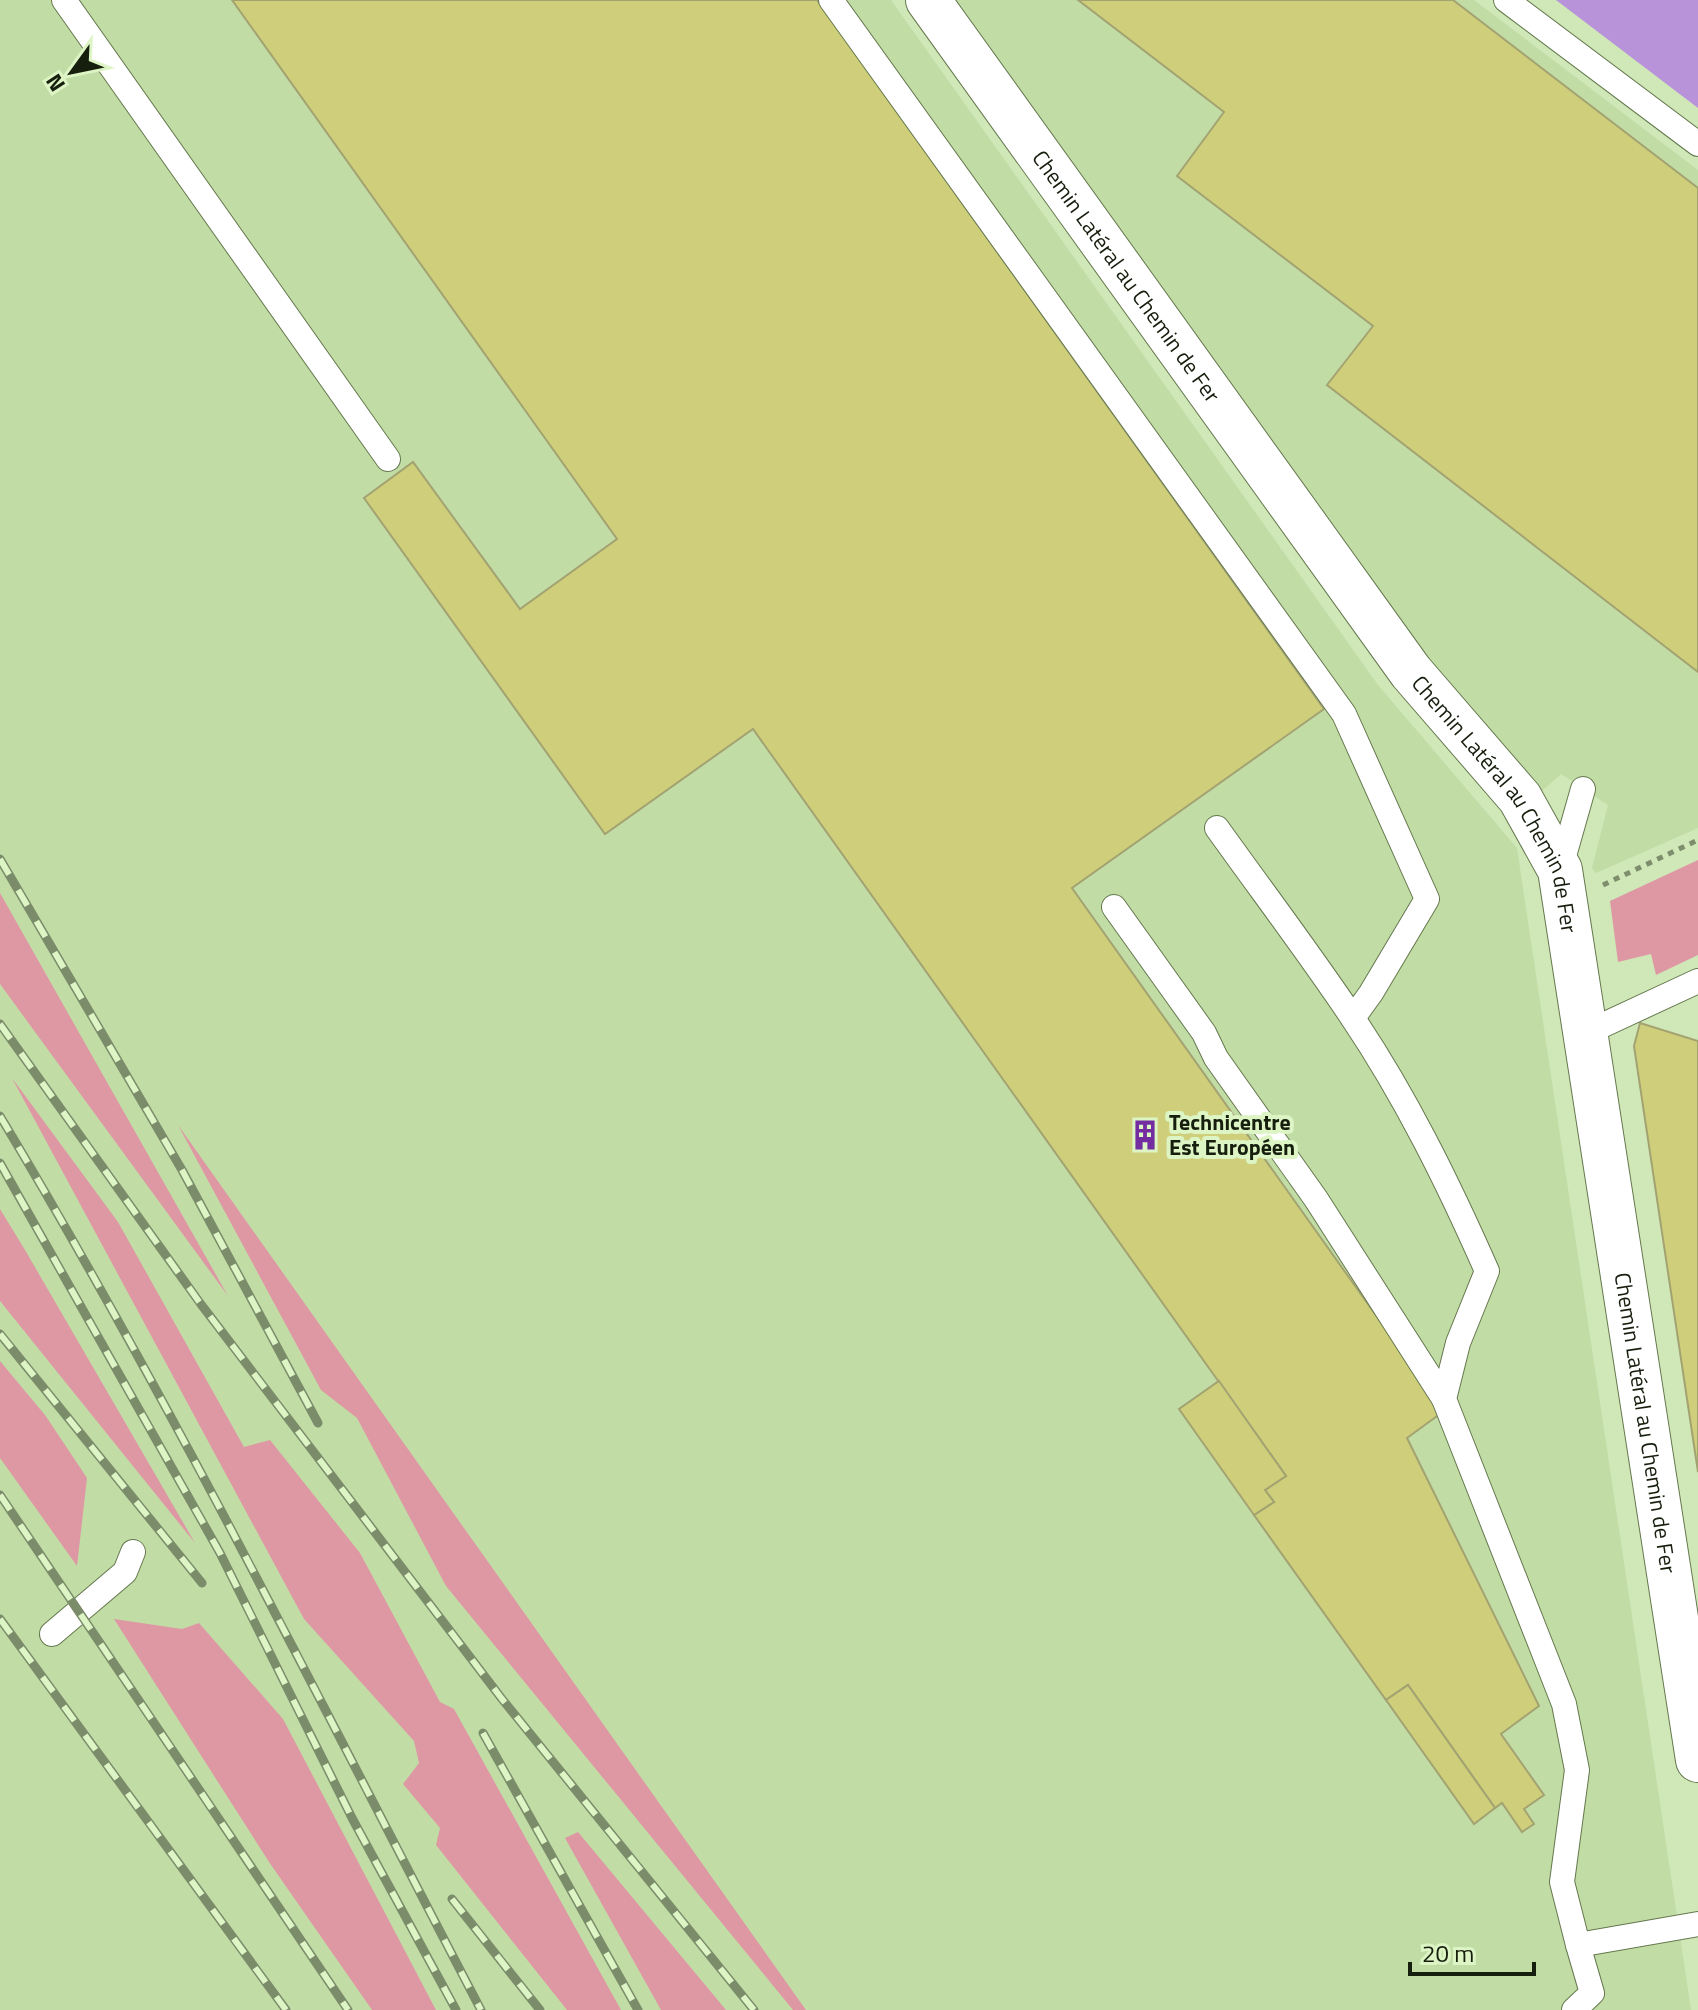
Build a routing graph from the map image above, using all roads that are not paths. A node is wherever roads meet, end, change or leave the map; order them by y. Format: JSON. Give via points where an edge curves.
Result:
{"nodes":[{"id":1,"x":64,"y":0,"type":"edge"},
{"id":2,"x":831,"y":0,"type":"edge"},
{"id":3,"x":928,"y":0,"type":"edge"},
{"id":4,"x":1506,"y":0,"type":"edge"},
{"id":5,"x":1698,"y":144,"type":"edge"},
{"id":6,"x":388,"y":459,"type":"dead end"},
{"id":7,"x":1583,"y":789,"type":"dead end"},
{"id":8,"x":1217,"y":828,"type":"dead end"},
{"id":9,"x":1560,"y":870,"type":"junction"},
{"id":10,"x":1114,"y":907,"type":"dead end"},
{"id":11,"x":1698,"y":981,"type":"edge"},
{"id":12,"x":1353,"y":1018,"type":"junction"},
{"id":13,"x":1586,"y":1033,"type":"junction"},
{"id":14,"x":1444,"y":1399,"type":"junction"},
{"id":15,"x":133,"y":1552,"type":"dead end"},
{"id":16,"x":52,"y":1634,"type":"dead end"},
{"id":17,"x":1698,"y":1760,"type":"edge"},
{"id":18,"x":1698,"y":1924,"type":"edge"},
{"id":19,"x":1578,"y":1945,"type":"junction"},
{"id":20,"x":1574,"y":2010,"type":"edge"}],
"edges":[{"from":1,"to":6,"type":"lane"},
{"from":2,"to":12,"type":"lane","via":[[1344,714],[1427,899]]},
{"from":3,"to":9,"type":"street","name":"Chemin Latéral au Chemin de Fer","via":[[1411,672],[1520,798]]},
{"from":4,"to":5,"type":"lane"},
{"from":7,"to":9,"type":"lane"},
{"from":8,"to":12,"type":"lane"},
{"from":9,"to":13,"type":"street","name":"Chemin Latéral au Chemin de Fer"},
{"from":10,"to":14,"type":"lane","via":[[1316,1199]]},
{"from":11,"to":13,"type":"lane"},
{"from":12,"to":14,"type":"lane","via":[[1430,1150],[1487,1271],[1458,1343]]},
{"from":13,"to":17,"type":"street","name":"Chemin Latéral au Chemin de Fer"},
{"from":14,"to":19,"type":"lane","via":[[1564,1704],[1577,1770],[1562,1882]]},
{"from":15,"to":16,"type":"lane","via":[[125,1572]]},
{"from":18,"to":19,"type":"lane"},
{"from":19,"to":20,"type":"lane","via":[[1592,1993]]}]}
